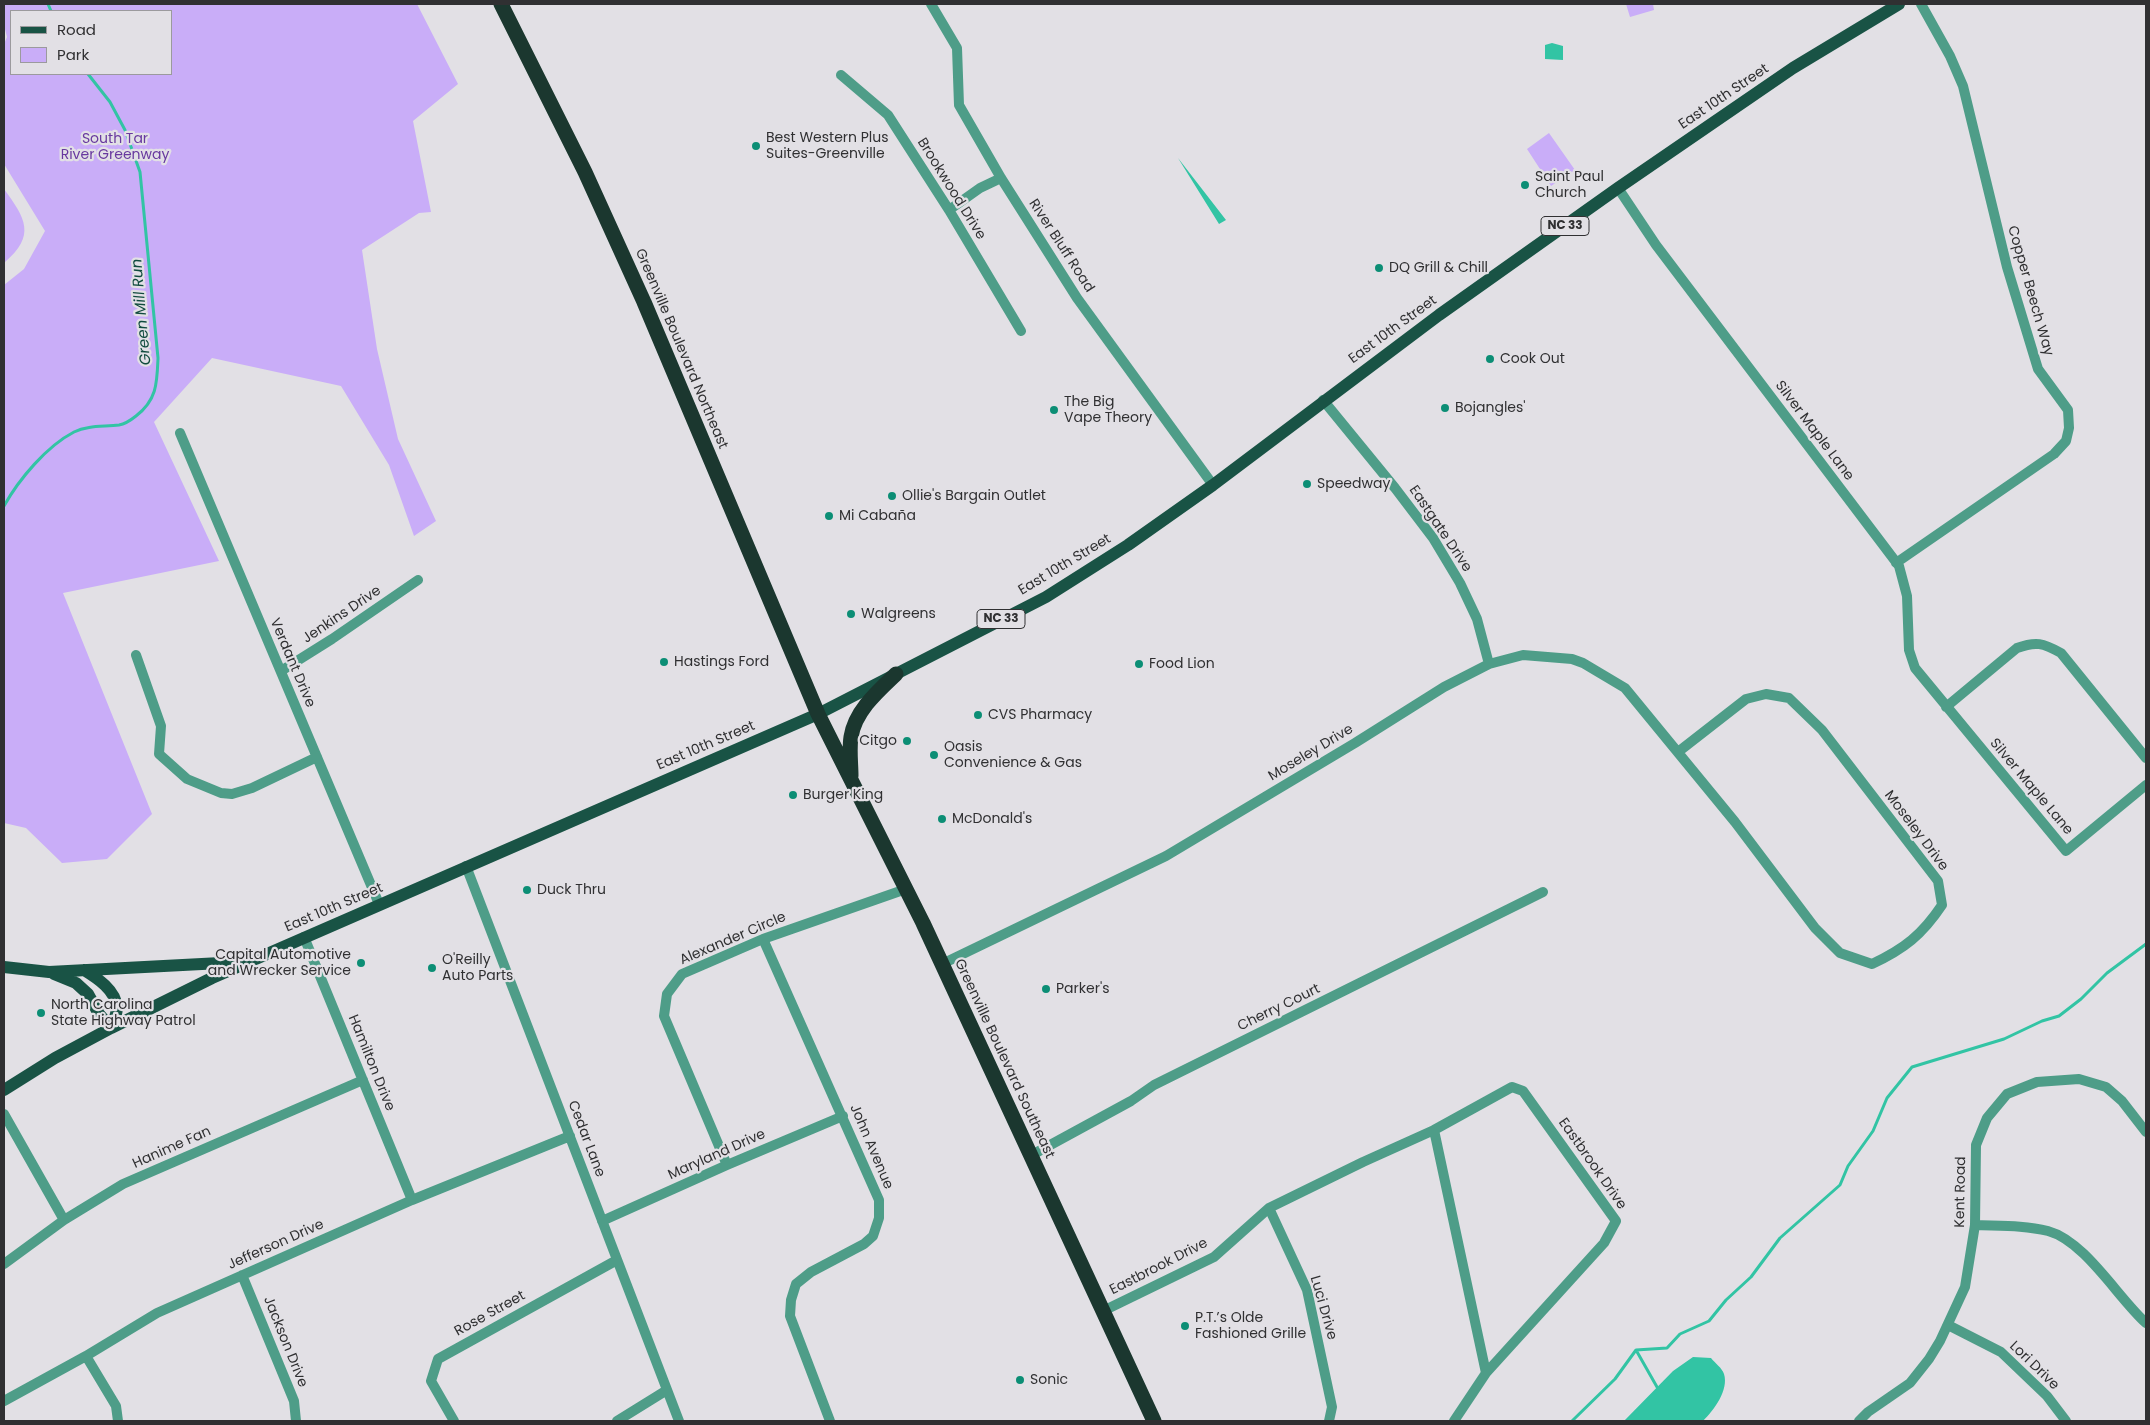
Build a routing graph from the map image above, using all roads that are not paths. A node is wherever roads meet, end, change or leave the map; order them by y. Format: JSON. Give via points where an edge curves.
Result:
{"nodes":[{"id":1,"x":501,"y":4,"type":"edge"},
{"id":2,"x":931,"y":4,"type":"edge"},
{"id":3,"x":1899,"y":4,"type":"edge"},
{"id":4,"x":1921,"y":4,"type":"edge"},
{"id":5,"x":841,"y":75,"type":"dead end"},
{"id":6,"x":1000,"y":178,"type":"junction"},
{"id":7,"x":1618,"y":188,"type":"junction"},
{"id":8,"x":949,"y":210,"type":"junction"},
{"id":9,"x":1021,"y":331,"type":"dead end"},
{"id":10,"x":1323,"y":400,"type":"junction"},
{"id":11,"x":180,"y":432,"type":"dead end"},
{"id":12,"x":1212,"y":485,"type":"junction"},
{"id":13,"x":1896,"y":563,"type":"junction"},
{"id":14,"x":418,"y":580,"type":"dead end"},
{"id":15,"x":136,"y":655,"type":"dead end"},
{"id":16,"x":1489,"y":664,"type":"junction"},
{"id":17,"x":281,"y":671,"type":"junction"},
{"id":18,"x":896,"y":674,"type":"junction"},
{"id":19,"x":1946,"y":707,"type":"junction"},
{"id":20,"x":818,"y":714,"type":"junction"},
{"id":21,"x":1678,"y":752,"type":"junction"},
{"id":22,"x":317,"y":757,"type":"junction"},
{"id":23,"x":2146,"y":758,"type":"edge"},
{"id":24,"x":851,"y":780,"type":"junction"},
{"id":25,"x":2146,"y":785,"type":"edge"},
{"id":26,"x":466,"y":866,"type":"junction"},
{"id":27,"x":906,"y":889,"type":"junction"},
{"id":28,"x":1543,"y":892,"type":"dead end"},
{"id":29,"x":379,"y":904,"type":"junction"},
{"id":30,"x":304,"y":937,"type":"junction"},
{"id":31,"x":764,"y":939,"type":"junction"},
{"id":32,"x":248,"y":962,"type":"junction"},
{"id":33,"x":942,"y":964,"type":"junction"},
{"id":34,"x":4,"y":967,"type":"edge"},
{"id":35,"x":84,"y":970,"type":"junction"},
{"id":36,"x":49,"y":972,"type":"junction"},
{"id":37,"x":111,"y":1028,"type":"junction"},
{"id":38,"x":363,"y":1080,"type":"junction"},
{"id":39,"x":4,"y":1090,"type":"edge"},
{"id":40,"x":4,"y":1114,"type":"edge"},
{"id":41,"x":843,"y":1116,"type":"junction"},
{"id":42,"x":1434,"y":1130,"type":"junction"},
{"id":43,"x":2146,"y":1132,"type":"edge"},
{"id":44,"x":570,"y":1136,"type":"junction"},
{"id":45,"x":1030,"y":1156,"type":"junction"},
{"id":46,"x":727,"y":1165,"type":"junction"},
{"id":47,"x":412,"y":1200,"type":"junction"},
{"id":48,"x":1268,"y":1208,"type":"junction"},
{"id":49,"x":64,"y":1220,"type":"junction"},
{"id":50,"x":602,"y":1221,"type":"junction"},
{"id":51,"x":1975,"y":1225,"type":"junction"},
{"id":52,"x":617,"y":1260,"type":"junction"},
{"id":53,"x":4,"y":1264,"type":"edge"},
{"id":54,"x":242,"y":1275,"type":"junction"},
{"id":55,"x":1103,"y":1311,"type":"junction"},
{"id":56,"x":2146,"y":1323,"type":"edge"},
{"id":57,"x":1948,"y":1325,"type":"junction"},
{"id":58,"x":86,"y":1356,"type":"junction"},
{"id":59,"x":1486,"y":1373,"type":"junction"},
{"id":60,"x":667,"y":1390,"type":"junction"},
{"id":61,"x":4,"y":1401,"type":"edge"},
{"id":62,"x":1868,"y":1412,"type":"junction"},
{"id":63,"x":118,"y":1421,"type":"edge"},
{"id":64,"x":296,"y":1421,"type":"edge"},
{"id":65,"x":454,"y":1421,"type":"edge"},
{"id":66,"x":617,"y":1421,"type":"edge"},
{"id":67,"x":679,"y":1421,"type":"edge"},
{"id":68,"x":830,"y":1421,"type":"edge"},
{"id":69,"x":1154,"y":1421,"type":"edge"},
{"id":70,"x":1329,"y":1421,"type":"edge"},
{"id":71,"x":1454,"y":1421,"type":"edge"},
{"id":72,"x":1859,"y":1421,"type":"edge"},
{"id":73,"x":1876,"y":1421,"type":"edge"},
{"id":74,"x":2066,"y":1421,"type":"edge"}],
"edges":[{"from":1,"to":20,"type":"highway","name":"Greenville Boulevard Northeast","via":[[585,172],[644,302]]},
{"from":2,"to":6,"type":"street","name":"River Bluff Road","via":[[958,48],[959,105]]},
{"from":3,"to":7,"type":"main road","name":"East 10th Street","number":"NC 33","via":[[1793,68]]},
{"from":4,"to":13,"type":"street","name":"Copper Beech Way","via":[[1963,86],[2007,267],[2038,369],[2068,410],[2069,428],[2066,442],[2054,454]]},
{"from":5,"to":8,"type":"street","name":"Brookwood Drive","via":[[888,115]]},
{"from":6,"to":8,"type":"street"},
{"from":6,"to":12,"type":"street","name":"River Bluff Road","via":[[1077,298]]},
{"from":7,"to":10,"type":"main road","name":"East 10th Street","number":"NC 33"},
{"from":7,"to":13,"type":"street","name":"Silver Maple Lane","via":[[1656,245]]},
{"from":8,"to":9,"type":"street","name":"Brookwood Drive"},
{"from":10,"to":12,"type":"main road","name":"East 10th Street","number":"NC 33"},
{"from":10,"to":16,"type":"street","name":"Eastgate Drive","via":[[1433,538],[1460,582],[1477,619]]},
{"from":11,"to":17,"type":"street","name":"Verdant Drive"},
{"from":12,"to":18,"type":"main road","name":"East 10th Street","number":"NC 33","via":[[1128,545],[1046,597]]},
{"from":13,"to":19,"type":"street","name":"Silver Maple Lane","via":[[1907,596],[1909,650],[1915,668]]},
{"from":14,"to":17,"type":"street","name":"Jenkins Drive"},
{"from":15,"to":22,"type":"street","via":[[161,726],[159,754],[187,779],[221,793],[232,794]]},
{"from":16,"to":21,"type":"street","name":"Moseley Drive","via":[[1523,655],[1572,659],[1583,664],[1625,688]]},
{"from":16,"to":33,"type":"street","name":"Moseley Drive","via":[[1437,691],[1166,856]]},
{"from":17,"to":22,"type":"street","name":"Verdant Drive"},
{"from":18,"to":20,"type":"main road","name":"East 10th Street","number":"NC 33"},
{"from":18,"to":24,"type":"highway","via":[[874,695],[853,728]]},
{"from":19,"to":23,"type":"street","via":[[2016,648],[2030,644],[2046,645],[2061,653]]},
{"from":19,"to":25,"type":"street","name":"Silver Maple Lane","via":[[2066,851]]},
{"from":20,"to":24,"type":"highway","name":"Greenville Boulevard Southeast"},
{"from":20,"to":26,"type":"main road","name":"East 10th Street"},
{"from":21,"to":21,"type":"street","name":"Moseley Drive","via":[[1815,928],[1840,953],[1872,964],[1897,952],[1919,934],[1942,905],[1938,881],[1822,730],[1789,698],[1766,694],[1746,699]]},
{"from":22,"to":29,"type":"street","name":"Verdant Drive"},
{"from":24,"to":27,"type":"highway","name":"Greenville Boulevard Southeast"},
{"from":26,"to":29,"type":"main road","name":"East 10th Street"},
{"from":26,"to":44,"type":"street","name":"Cedar Lane"},
{"from":27,"to":31,"type":"street","name":"Alexander Circle"},
{"from":27,"to":33,"type":"highway","name":"Greenville Boulevard Southeast"},
{"from":28,"to":45,"type":"street","name":"Cherry Court","via":[[1154,1085]]},
{"from":29,"to":30,"type":"main road","name":"East 10th Street"},
{"from":30,"to":32,"type":"main road","name":"East 10th Street"},
{"from":30,"to":38,"type":"street","name":"Hamilton Drive"},
{"from":31,"to":41,"type":"street","name":"John Avenue"},
{"from":31,"to":46,"type":"street","name":"Alexander Circle","via":[[682,974],[667,994],[664,1016]]},
{"from":32,"to":35,"type":"main road"},
{"from":32,"to":37,"type":"main road","name":"East 10th Street"},
{"from":33,"to":45,"type":"highway","name":"Greenville Boulevard Southeast"},
{"from":34,"to":36,"type":"main road"},
{"from":35,"to":36,"type":"main road"},
{"from":35,"to":37,"type":"main road","via":[[111,992],[117,1009]]},
{"from":36,"to":37,"type":"main road","via":[[76,983],[88,994]]},
{"from":37,"to":39,"type":"main road","name":"East 10th Street"},
{"from":38,"to":47,"type":"street","name":"Hamilton Drive"},
{"from":38,"to":49,"type":"street","name":"Hanime Fan","via":[[124,1184]]},
{"from":40,"to":49,"type":"street"},
{"from":41,"to":46,"type":"street","name":"Maryland Drive"},
{"from":41,"to":68,"type":"street","name":"John Avenue","via":[[879,1200],[879,1218],[873,1236],[868,1240],[796,1284],[790,1316]]},
{"from":42,"to":48,"type":"street","name":"Eastbrook Drive"},
{"from":42,"to":59,"type":"street"},
{"from":42,"to":59,"type":"street","name":"Eastbrook Drive","via":[[1512,1087],[1523,1091],[1616,1221],[1604,1243]]},
{"from":43,"to":51,"type":"street","name":"Kent Road","via":[[2122,1101],[2106,1087],[2079,1078],[2037,1082],[2007,1094],[1987,1118],[1976,1145]]},
{"from":44,"to":47,"type":"street","name":"Jefferson Drive"},
{"from":44,"to":50,"type":"street","name":"Cedar Lane"},
{"from":45,"to":55,"type":"highway","name":"Greenville Boulevard Southeast"},
{"from":46,"to":50,"type":"street","name":"Maryland Drive"},
{"from":47,"to":54,"type":"street","name":"Jefferson Drive"},
{"from":48,"to":55,"type":"street","name":"Eastbrook Drive","via":[[1214,1257]]},
{"from":48,"to":70,"type":"street","name":"Luci Drive","via":[[1307,1290],[1332,1407]]},
{"from":49,"to":53,"type":"street","name":"Hanime Fan"},
{"from":50,"to":52,"type":"street","name":"Cedar Lane"},
{"from":51,"to":56,"type":"street","via":[[2022,1226],[2050,1232],[2076,1248]]},
{"from":51,"to":57,"type":"street","name":"Kent Road","via":[[1965,1287]]},
{"from":52,"to":60,"type":"street","name":"Cedar Lane"},
{"from":52,"to":65,"type":"street","name":"Rose Street","via":[[438,1359],[431,1381]]},
{"from":54,"to":58,"type":"street","name":"Jefferson Drive","via":[[157,1313]]},
{"from":54,"to":64,"type":"street","name":"Jackson Drive","via":[[294,1401]]},
{"from":55,"to":69,"type":"highway","name":"Greenville Boulevard Southeast"},
{"from":57,"to":62,"type":"street","name":"Kent Road","via":[[1929,1359],[1910,1383]]},
{"from":57,"to":74,"type":"street","name":"Lori Drive","via":[[2002,1352],[2047,1396]]},
{"from":58,"to":61,"type":"street","name":"Jefferson Drive"},
{"from":58,"to":63,"type":"street","via":[[116,1406]]},
{"from":59,"to":71,"type":"street","name":"Eastbrook Drive"},
{"from":60,"to":66,"type":"street"},
{"from":60,"to":67,"type":"street","name":"Cedar Lane"},
{"from":62,"to":72,"type":"street","name":"Kent Road"},
{"from":62,"to":73,"type":"street"}]}
